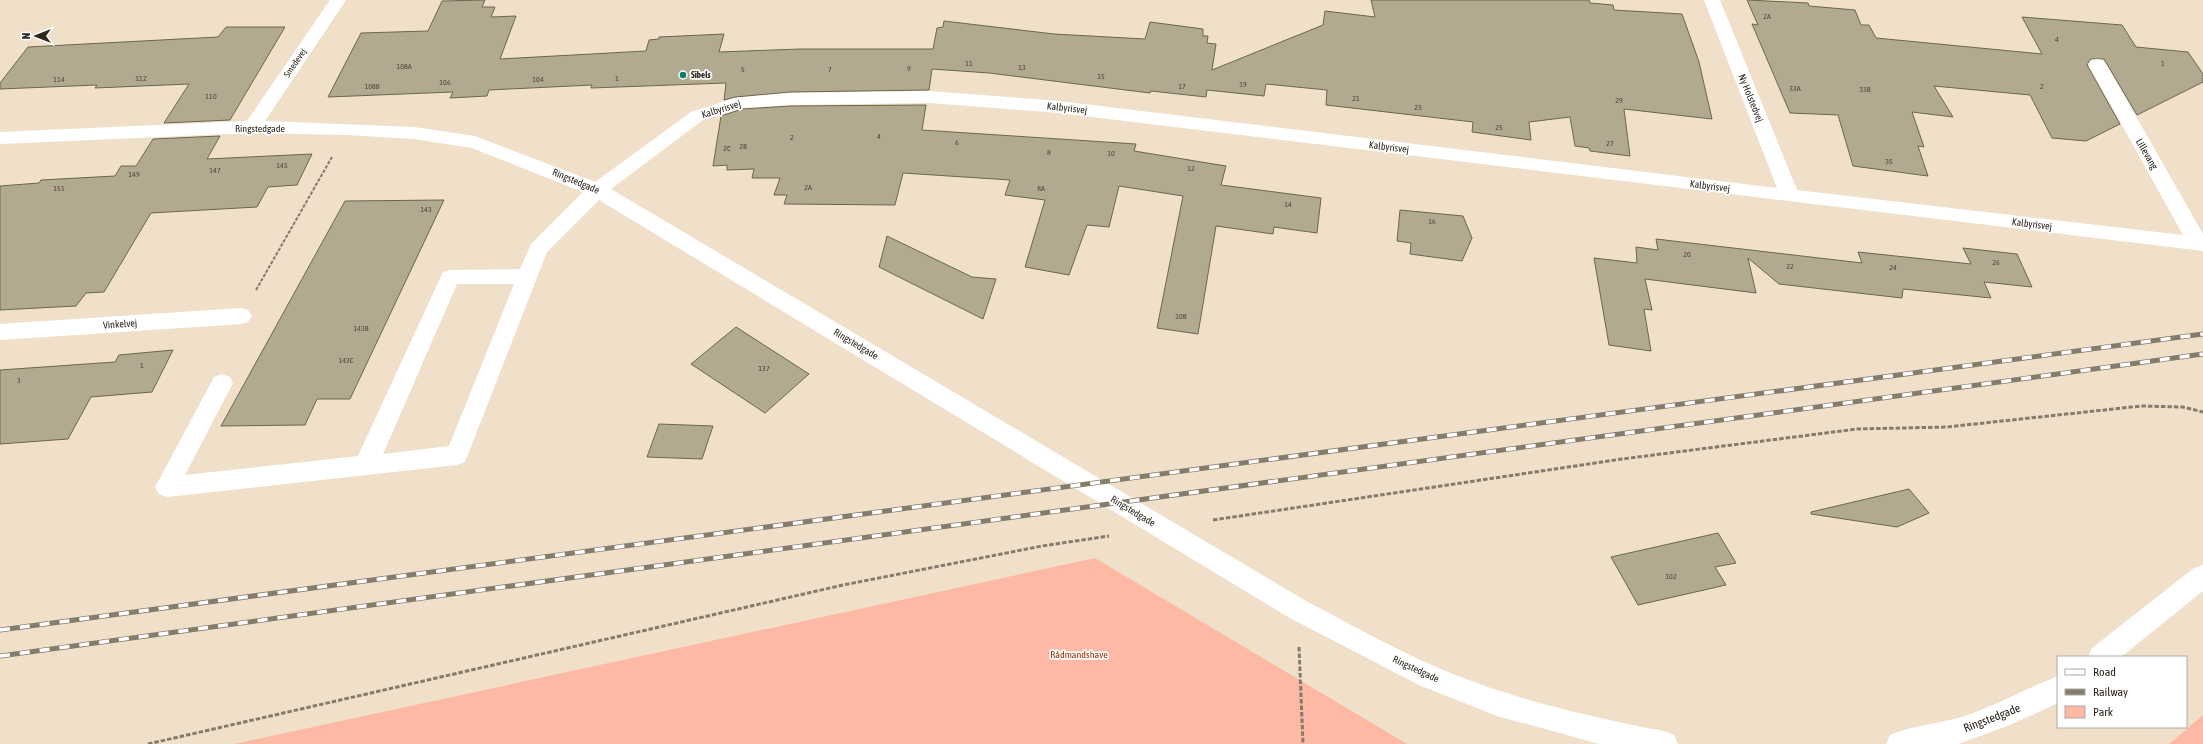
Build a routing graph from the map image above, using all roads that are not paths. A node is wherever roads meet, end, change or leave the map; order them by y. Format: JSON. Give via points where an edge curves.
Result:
{"nodes":[{"id":1,"x":338,"y":0,"type":"edge"},
{"id":2,"x":1712,"y":0,"type":"edge"},
{"id":3,"x":2097,"y":64,"type":"dead end"},
{"id":4,"x":252,"y":127,"type":"junction"},
{"id":5,"x":0,"y":138,"type":"edge"},
{"id":6,"x":598,"y":190,"type":"junction"},
{"id":7,"x":1790,"y":196,"type":"junction"},
{"id":8,"x":2201,"y":243,"type":"edge"},
{"id":9,"x":528,"y":276,"type":"junction"},
{"id":10,"x":241,"y":316,"type":"road end"},
{"id":11,"x":0,"y":332,"type":"edge"},
{"id":12,"x":222,"y":383,"type":"dead end"},
{"id":13,"x":366,"y":465,"type":"junction"},
{"id":14,"x":2203,"y":576,"type":"edge"},
{"id":15,"x":2102,"y":656,"type":"edge"},
{"id":16,"x":2057,"y":689,"type":"edge"},
{"id":17,"x":1664,"y":744,"type":"edge"},
{"id":18,"x":1900,"y":744,"type":"edge"}],
"edges":[{"from":1,"to":4,"type":"street","name":"Smedevej"},
{"from":2,"to":7,"type":"street","name":"Ny Holstedvej"},
{"from":3,"to":8,"type":"street","name":"Lillevang"},
{"from":4,"to":5,"type":"street","name":"Ringstedgade"},
{"from":4,"to":6,"type":"street","name":"Ringstedgade","via":[[414,133],[475,142]]},
{"from":6,"to":7,"type":"street","name":"Kalbyrisvej","via":[[697,116],[741,102],[929,97],[1066,108]]},
{"from":6,"to":9,"type":"street","name":"Kalbyrisvej","via":[[538,249]]},
{"from":6,"to":17,"type":"street","name":"Ringstedgade","via":[[1297,609],[1416,670],[1473,694],[1599,732]]},
{"from":7,"to":8,"type":"street","name":"Kalbyrisvej"},
{"from":9,"to":13,"type":"street","via":[[450,277]]},
{"from":9,"to":13,"type":"street","name":"Kalbyrisvej","via":[[457,455]]},
{"from":10,"to":11,"type":"street","name":"Vinkelvej"},
{"from":12,"to":13,"type":"street","via":[[167,487]]},
{"from":14,"to":15,"type":"street"},
{"from":16,"to":18,"type":"street","name":"Ringstedgade","via":[[1983,724],[1933,739]]}]}
